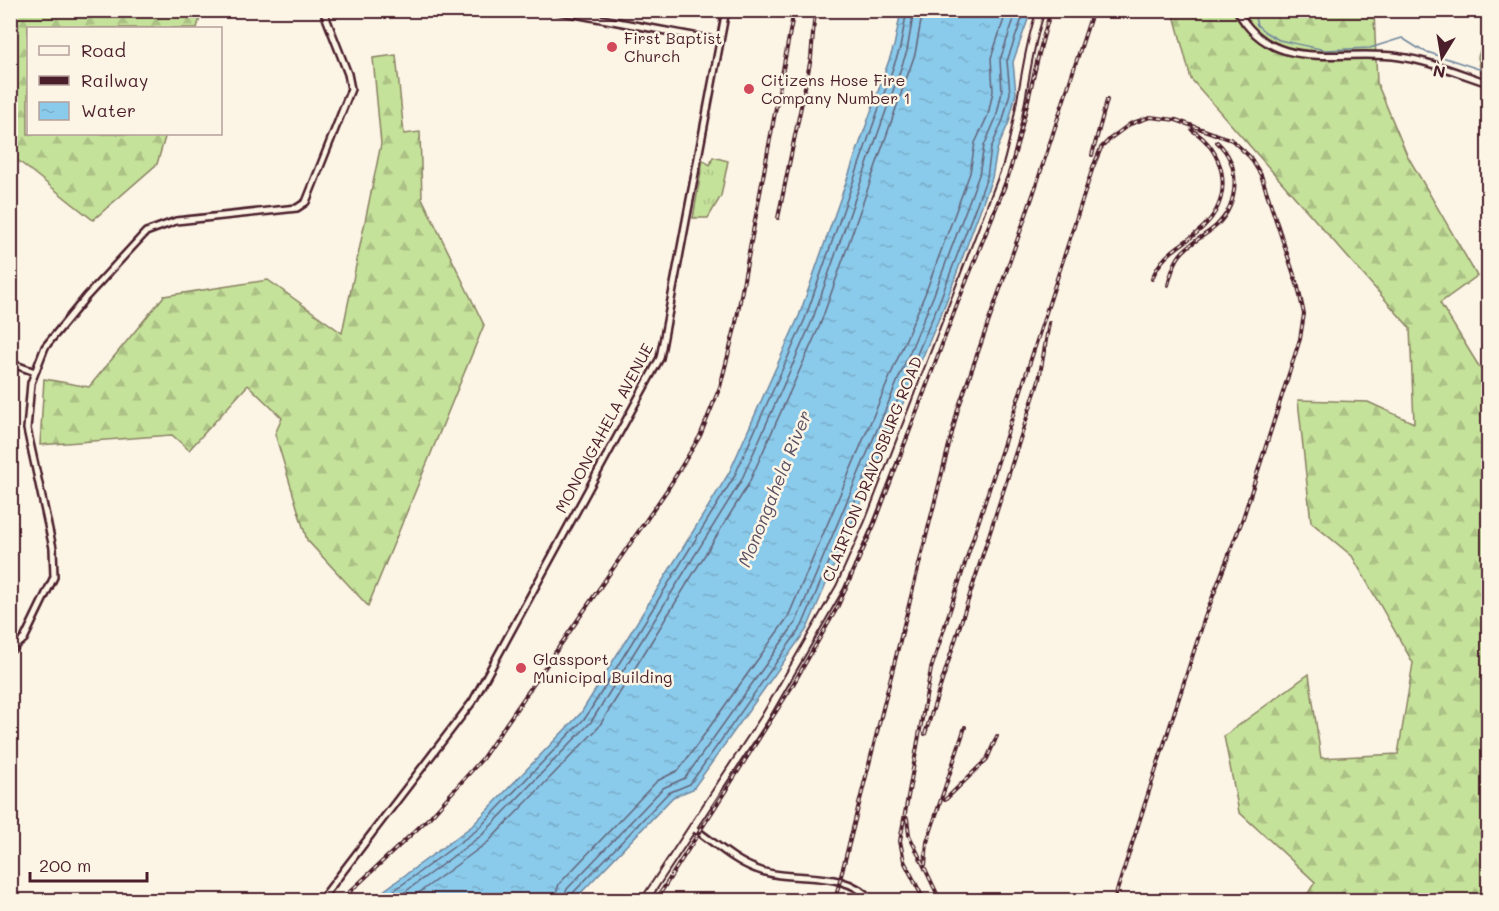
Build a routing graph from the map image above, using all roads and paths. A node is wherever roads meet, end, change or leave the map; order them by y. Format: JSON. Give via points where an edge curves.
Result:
{"nodes":[{"id":1,"x":322,"y":10,"type":"edge"},
{"id":2,"x":553,"y":10,"type":"edge"},
{"id":3,"x":726,"y":10,"type":"edge"},
{"id":4,"x":1041,"y":10,"type":"edge"},
{"id":5,"x":1237,"y":10,"type":"edge"},
{"id":6,"x":720,"y":41,"type":"junction"},
{"id":7,"x":1488,"y":82,"type":"edge"},
{"id":8,"x":10,"y":363,"type":"edge"},
{"id":9,"x":34,"y":372,"type":"junction"},
{"id":10,"x":10,"y":651,"type":"edge"},
{"id":11,"x":693,"y":828,"type":"junction"},
{"id":12,"x":321,"y":900,"type":"edge"},
{"id":13,"x":645,"y":900,"type":"edge"},
{"id":14,"x":871,"y":900,"type":"edge"}],
"edges":[{"from":1,"to":9,"type":"main road","via":[[351,89],[306,202],[297,208],[176,221],[146,232],[58,329]]},
{"from":2,"to":6,"type":"main road"},
{"from":3,"to":6,"type":"main road","name":"MONONGAHELA AVENUE"},
{"from":4,"to":11,"type":"main road","name":"CLAIRTON DRAVOSBURG ROAD","via":[[1028,51],[1021,112],[1007,165],[855,556],[790,676]]},
{"from":5,"to":7,"type":"main road","via":[[1256,35],[1288,51],[1319,57],[1402,57]]},
{"from":6,"to":12,"type":"main road","name":"MONONGAHELA AVENUE","via":[[663,352],[476,697]]},
{"from":8,"to":9,"type":"main road"},
{"from":9,"to":10,"type":"main road","via":[[27,429],[53,548],[54,578],[24,639]]},
{"from":11,"to":13,"type":"main road","name":"CLAIRTON DRAVOSBURG ROAD"},
{"from":11,"to":14,"type":"main road","via":[[757,870],[847,884]]}]}
